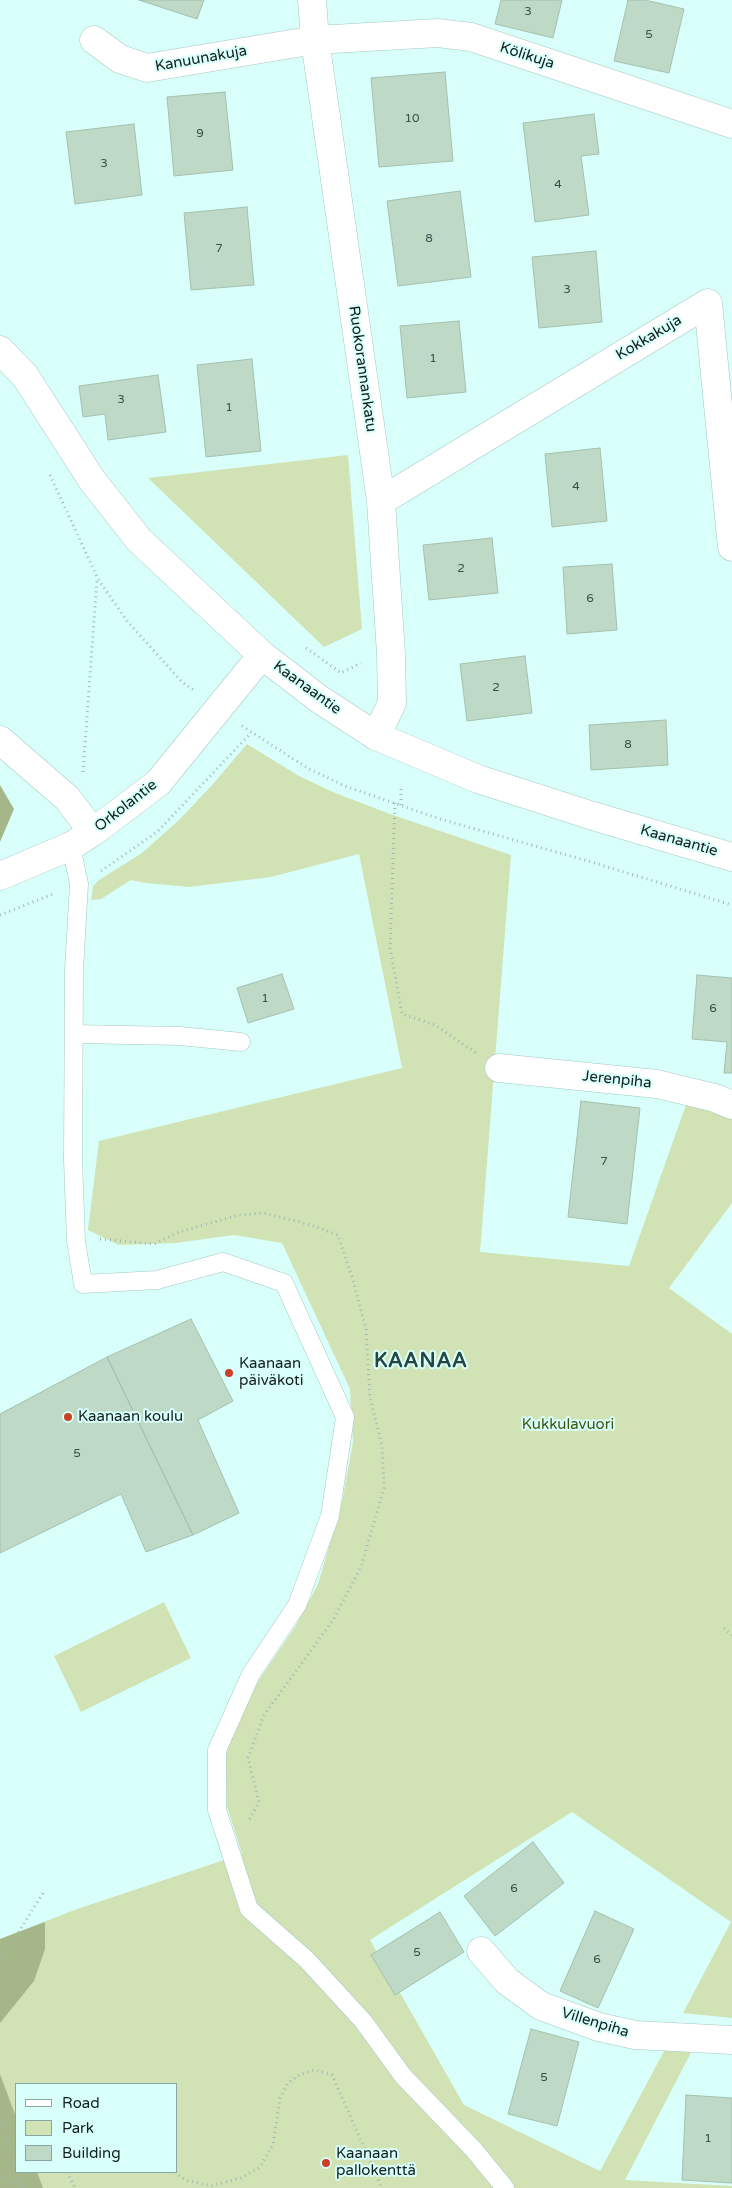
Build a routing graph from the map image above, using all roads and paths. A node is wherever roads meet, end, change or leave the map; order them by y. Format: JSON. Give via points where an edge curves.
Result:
{"nodes":[{"id":1,"x":312,"y":0,"type":"edge"},
{"id":2,"x":94,"y":40,"type":"dead end"},
{"id":3,"x":315,"y":40,"type":"junction"},
{"id":4,"x":732,"y":124,"type":"edge"},
{"id":5,"x":0,"y":350,"type":"edge"},
{"id":6,"x":381,"y":501,"type":"junction"},
{"id":7,"x":732,"y":547,"type":"edge"},
{"id":8,"x":98,"y":579,"type":"dead end"},
{"id":9,"x":302,"y":645,"type":"dead end"},
{"id":10,"x":391,"y":654,"type":"junction"},
{"id":11,"x":262,"y":655,"type":"junction"},
{"id":12,"x":376,"y":736,"type":"junction"},
{"id":13,"x":0,"y":740,"type":"edge"},
{"id":14,"x":401,"y":788,"type":"dead end"},
{"id":15,"x":67,"y":798,"type":"junction"},
{"id":16,"x":395,"y":804,"type":"dead end"},
{"id":17,"x":401,"y":805,"type":"dead end"},
{"id":18,"x":82,"y":839,"type":"junction"},
{"id":19,"x":732,"y":857,"type":"edge"},
{"id":20,"x":41,"y":859,"type":"junction"},
{"id":21,"x":0,"y":876,"type":"edge"},
{"id":22,"x":0,"y":914,"type":"edge"},
{"id":23,"x":74,"y":1034,"type":"junction"},
{"id":24,"x":241,"y":1042,"type":"dead end"},
{"id":25,"x":499,"y":1068,"type":"joint"},
{"id":26,"x":732,"y":1105,"type":"edge"},
{"id":27,"x":76,"y":1236,"type":"junction"},
{"id":28,"x":724,"y":1628,"type":"dead end"},
{"id":29,"x":732,"y":1635,"type":"edge"},
{"id":30,"x":231,"y":1854,"type":"junction"},
{"id":31,"x":42,"y":1893,"type":"dead end"},
{"id":32,"x":481,"y":1951,"type":"dead end"},
{"id":33,"x":0,"y":1962,"type":"edge"},
{"id":34,"x":732,"y":2040,"type":"edge"},
{"id":35,"x":0,"y":2117,"type":"edge"},
{"id":36,"x":15,"y":2164,"type":"edge"},
{"id":37,"x":18,"y":2173,"type":"edge"},
{"id":38,"x":68,"y":2173,"type":"edge"},
{"id":39,"x":176,"y":2173,"type":"edge"},
{"id":40,"x":0,"y":2176,"type":"edge"},
{"id":41,"x":23,"y":2188,"type":"edge"},
{"id":42,"x":75,"y":2188,"type":"edge"},
{"id":43,"x":382,"y":2188,"type":"edge"},
{"id":44,"x":505,"y":2188,"type":"edge"}],
"edges":[{"from":1,"to":3,"type":"street","name":"Ruokorannankatu"},
{"from":2,"to":3,"type":"street","name":"Kanuunakuja","via":[[120,59],[147,68]]},
{"from":3,"to":4,"type":"street","name":"Kölikuja","via":[[438,33],[471,37]]},
{"from":3,"to":6,"type":"street","name":"Ruokorannankatu"},
{"from":5,"to":11,"type":"street","name":"Kaanaantie","via":[[25,376],[92,480],[139,540]]},
{"from":6,"to":7,"type":"street","name":"Kokkakuja","via":[[708,303]]},
{"from":6,"to":10,"type":"street","name":"Ruokorannankatu"},
{"from":8,"to":15,"type":"path","via":[[82,780]]},
{"from":9,"to":10,"type":"path","via":[[341,673]]},
{"from":10,"to":12,"type":"street","name":"Ruokorannankatu","via":[[392,703]]},
{"from":11,"to":12,"type":"street","name":"Kaanaantie","via":[[319,699]]},
{"from":11,"to":18,"type":"street","name":"Orkolantie","via":[[158,783]]},
{"from":12,"to":19,"type":"street","name":"Kaanaantie","via":[[478,779]]},
{"from":13,"to":15,"type":"street"},
{"from":14,"to":17,"type":"path"},
{"from":15,"to":18,"type":"street"},
{"from":16,"to":25,"type":"path","via":[[390,948],[402,1014],[435,1025]]},
{"from":18,"to":20,"type":"street","name":"Orkolantie"},
{"from":18,"to":23,"type":"lane","via":[[74,970]]},
{"from":20,"to":21,"type":"street","name":"Orkolantie"},
{"from":20,"to":22,"type":"path","via":[[51,894]]},
{"from":23,"to":24,"type":"lane","via":[[180,1036]]},
{"from":23,"to":27,"type":"lane"},
{"from":25,"to":26,"type":"street","name":"Jerenpiha","via":[[657,1084]]},
{"from":27,"to":30,"type":"lane","via":[[84,1284],[157,1280],[223,1262],[284,1283],[345,1417],[330,1516],[297,1605],[251,1674],[217,1750],[218,1810]]},
{"from":27,"to":30,"type":"path","via":[[154,1244],[188,1229],[239,1215],[264,1213],[310,1225],[338,1235],[366,1329],[370,1398],[382,1445],[384,1488],[362,1567],[328,1628],[264,1715],[248,1758],[259,1802]]},
{"from":28,"to":29,"type":"path"},
{"from":30,"to":44,"type":"lane","via":[[248,1909],[307,1960],[363,2021],[403,2076],[474,2150]]},
{"from":31,"to":33,"type":"path"},
{"from":32,"to":34,"type":"street","name":"Villenpiha","via":[[507,1981],[540,2006],[599,2027],[635,2035]]},
{"from":35,"to":36,"type":"path"},
{"from":37,"to":41,"type":"path"},
{"from":38,"to":42,"type":"path"},
{"from":39,"to":43,"type":"path","via":[[185,2180],[211,2186],[241,2178],[260,2167],[273,2144],[280,2098],[288,2083],[314,2070],[332,2075]]},
{"from":40,"to":41,"type":"path"}]}
